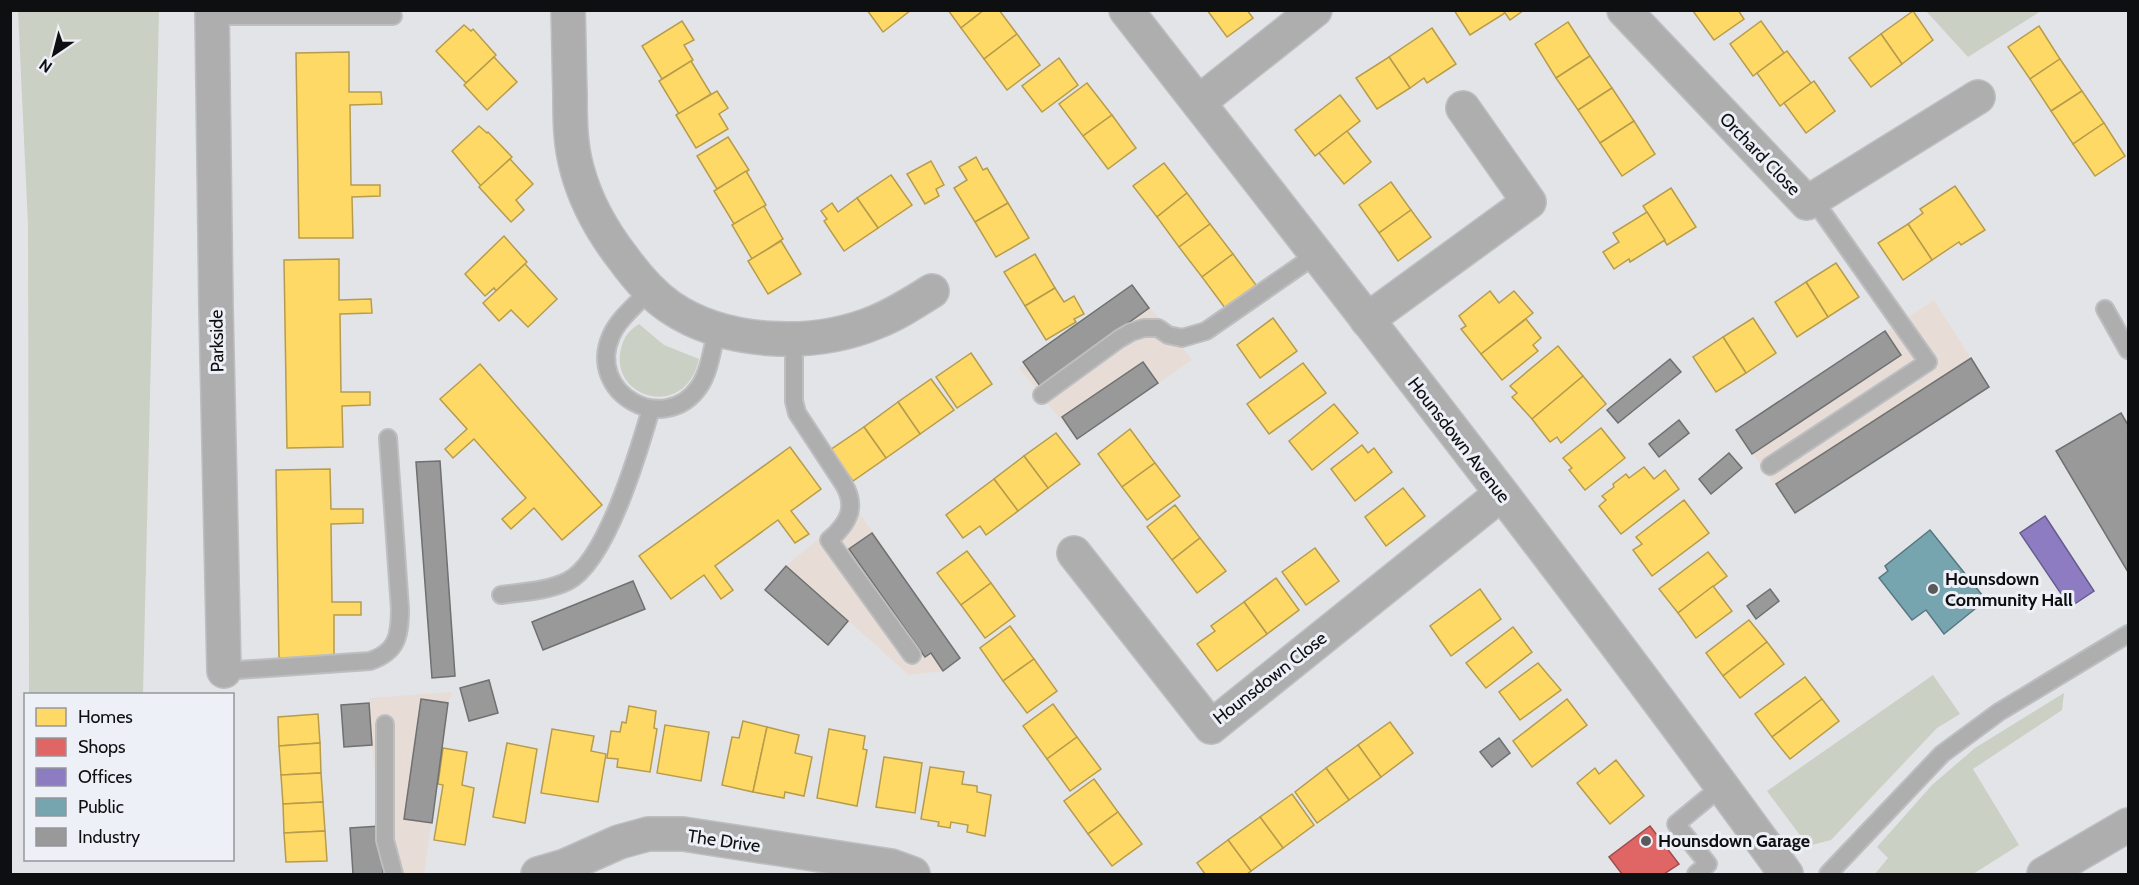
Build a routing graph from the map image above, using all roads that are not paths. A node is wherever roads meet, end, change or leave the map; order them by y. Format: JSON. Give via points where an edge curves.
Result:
{"nodes":[{"id":1,"x":568,"y":10,"type":"edge"},
{"id":2,"x":1126,"y":10,"type":"edge"},
{"id":3,"x":1315,"y":10,"type":"edge"},
{"id":4,"x":1624,"y":10,"type":"edge"},
{"id":5,"x":212,"y":13,"type":"edge"},
{"id":6,"x":393,"y":16,"type":"dead end"},
{"id":7,"x":1978,"y":97,"type":"dead end"},
{"id":8,"x":1199,"y":102,"type":"junction"},
{"id":9,"x":1463,"y":108,"type":"dead end"},
{"id":10,"x":1813,"y":199,"type":"junction"},
{"id":11,"x":1317,"y":254,"type":"junction"},
{"id":12,"x":649,"y":291,"type":"junction"},
{"id":13,"x":932,"y":291,"type":"dead end"},
{"id":14,"x":2105,"y":309,"type":"dead end"},
{"id":15,"x":1367,"y":320,"type":"junction"},
{"id":16,"x":717,"y":330,"type":"junction"},
{"id":17,"x":794,"y":339,"type":"junction"},
{"id":18,"x":2128,"y":350,"type":"edge"},
{"id":19,"x":1042,"y":395,"type":"dead end"},
{"id":20,"x":651,"y":409,"type":"junction"},
{"id":21,"x":388,"y":438,"type":"dead end"},
{"id":22,"x":1770,"y":466,"type":"dead end"},
{"id":23,"x":1501,"y":494,"type":"junction"},
{"id":24,"x":1074,"y":553,"type":"dead end"},
{"id":25,"x":501,"y":595,"type":"dead end"},
{"id":26,"x":2128,"y":634,"type":"edge"},
{"id":27,"x":912,"y":655,"type":"dead end"},
{"id":28,"x":224,"y":671,"type":"joint"},
{"id":29,"x":385,"y":724,"type":"dead end"},
{"id":30,"x":1722,"y":786,"type":"junction"},
{"id":31,"x":2128,"y":825,"type":"edge"},
{"id":32,"x":394,"y":874,"type":"edge"},
{"id":33,"x":538,"y":874,"type":"edge"},
{"id":34,"x":913,"y":874,"type":"edge"},
{"id":35,"x":1696,"y":874,"type":"edge"},
{"id":36,"x":1786,"y":874,"type":"edge"},
{"id":37,"x":1828,"y":874,"type":"edge"},
{"id":38,"x":2044,"y":874,"type":"edge"}],
"edges":[{"from":1,"to":12,"type":"street","via":[[571,139],[577,169],[594,216]]},
{"from":2,"to":8,"type":"street","name":"Hounsdown Avenue"},
{"from":3,"to":8,"type":"street"},
{"from":4,"to":10,"type":"street","name":"Orchard Close","via":[[1808,203]]},
{"from":5,"to":6,"type":"lane"},
{"from":5,"to":28,"type":"street","name":"Parkside"},
{"from":7,"to":10,"type":"street","name":"Orchard Close"},
{"from":8,"to":11,"type":"street","name":"Hounsdown Avenue"},
{"from":9,"to":15,"type":"street","via":[[1529,202]]},
{"from":10,"to":22,"type":"lane","via":[[1928,362]]},
{"from":11,"to":15,"type":"street","name":"Hounsdown Avenue"},
{"from":11,"to":19,"type":"lane","via":[[1206,331],[1182,338],[1158,328],[1131,332]]},
{"from":12,"to":16,"type":"street","via":[[693,321]]},
{"from":12,"to":20,"type":"lane","via":[[611,335],[606,366],[622,396]]},
{"from":13,"to":17,"type":"street","via":[[874,323],[824,337]]},
{"from":14,"to":18,"type":"lane"},
{"from":15,"to":23,"type":"street","name":"Hounsdown Avenue"},
{"from":16,"to":17,"type":"street"},
{"from":16,"to":20,"type":"lane","via":[[700,386],[680,404]]},
{"from":17,"to":27,"type":"lane","via":[[797,413],[850,500],[844,526],[829,540]]},
{"from":20,"to":25,"type":"lane","via":[[627,487],[585,566],[571,580],[552,588]]},
{"from":21,"to":28,"type":"lane","via":[[400,609],[397,637],[389,651],[370,661]]},
{"from":23,"to":24,"type":"street","name":"Hounsdown Close","via":[[1211,727]]},
{"from":23,"to":30,"type":"street","name":"Hounsdown Avenue"},
{"from":26,"to":37,"type":"lane","via":[[1999,712],[1942,754]]},
{"from":29,"to":32,"type":"lane","via":[[385,840]]},
{"from":30,"to":35,"type":"lane","via":[[1676,824],[1708,864]]},
{"from":30,"to":36,"type":"street","name":"Hounsdown Avenue"},
{"from":31,"to":38,"type":"street"},
{"from":33,"to":34,"type":"street","name":"The Drive","via":[[648,834],[683,834],[891,866]]}]}
